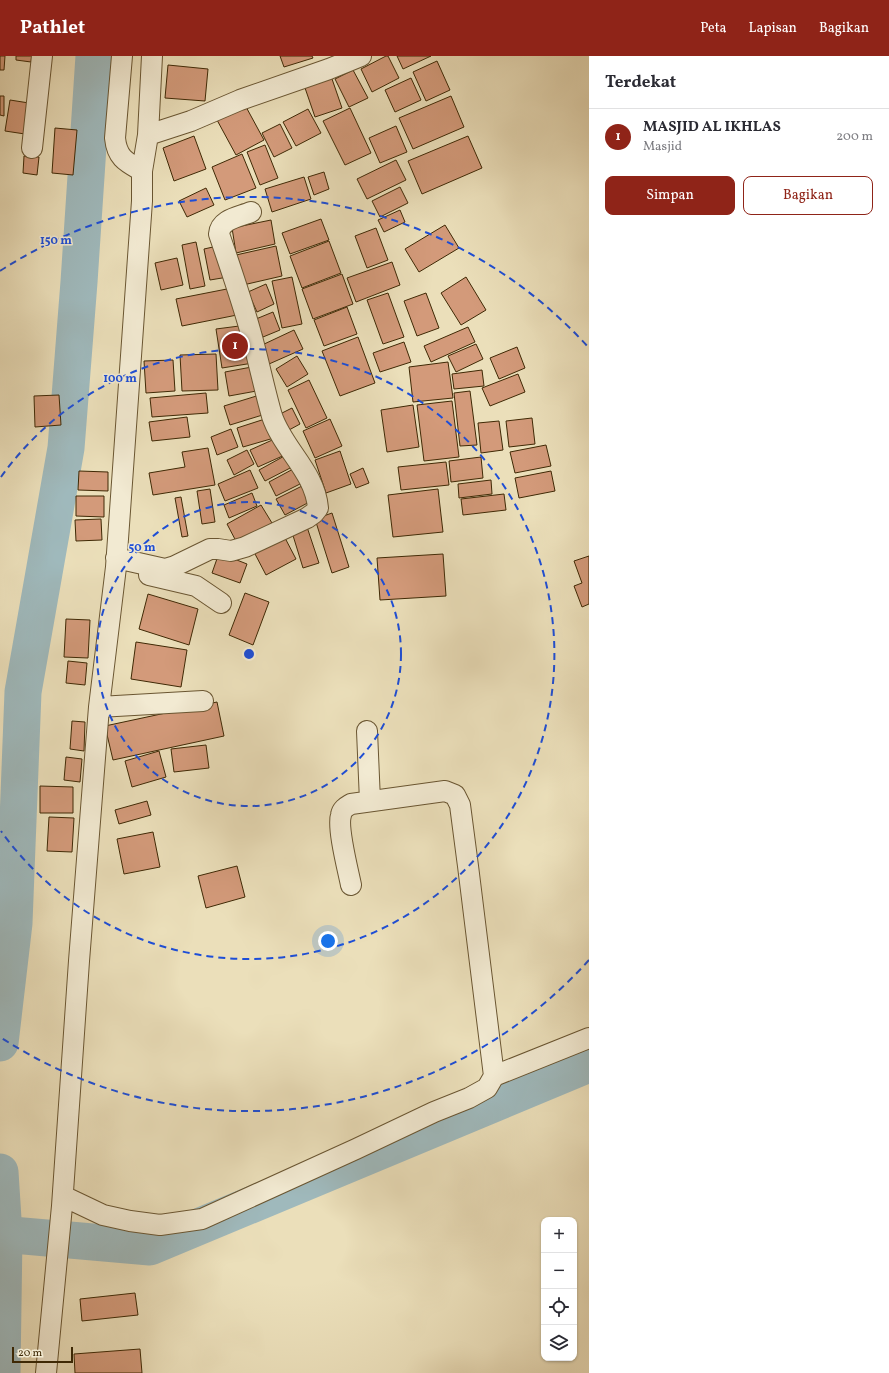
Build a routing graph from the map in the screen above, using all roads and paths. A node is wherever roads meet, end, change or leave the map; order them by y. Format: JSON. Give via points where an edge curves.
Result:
{"nodes":[{"id":1,"x":42,"y":56,"type":"edge"},
{"id":2,"x":122,"y":56,"type":"edge"},
{"id":3,"x":152,"y":56,"type":"edge"},
{"id":4,"x":360,"y":56,"type":"edge"},
{"id":5,"x":148,"y":135,"type":"junction"},
{"id":6,"x":32,"y":148,"type":"dead end"},
{"id":7,"x":142,"y":171,"type":"junction"},
{"id":8,"x":251,"y":212,"type":"dead end"},
{"id":9,"x":116,"y":563,"type":"junction"},
{"id":10,"x":221,"y":603,"type":"dead end"},
{"id":11,"x":203,"y":701,"type":"dead end"},
{"id":12,"x":99,"y":707,"type":"junction"},
{"id":13,"x":366,"y":730,"type":"dead end"},
{"id":14,"x":370,"y":801,"type":"junction"},
{"id":15,"x":351,"y":885,"type":"dead end"},
{"id":16,"x":589,"y":1038,"type":"edge"},
{"id":17,"x":494,"y":1076,"type":"junction"},
{"id":18,"x":62,"y":1201,"type":"junction"},
{"id":19,"x":46,"y":1373,"type":"edge"}],
"edges":[{"from":1,"to":6,"type":"street"},
{"from":2,"to":7,"type":"street","via":[[116,150],[128,163]]},
{"from":3,"to":5,"type":"street"},
{"from":4,"to":5,"type":"street"},
{"from":5,"to":7,"type":"street"},
{"from":7,"to":9,"type":"street"},
{"from":8,"to":9,"type":"street","via":[[223,224],[219,234],[250,330],[272,416],[284,441],[313,486],[318,508],[307,518],[245,547],[231,551],[210,550],[165,569]]},
{"from":9,"to":10,"type":"street","via":[[196,586]]},
{"from":9,"to":12,"type":"street"},
{"from":11,"to":12,"type":"street"},
{"from":12,"to":18,"type":"street"},
{"from":13,"to":14,"type":"street"},
{"from":14,"to":15,"type":"street","via":[[351,804],[344,808],[341,814],[340,826]]},
{"from":14,"to":17,"type":"street","via":[[445,791],[455,795],[460,805]]},
{"from":16,"to":17,"type":"street"},
{"from":17,"to":18,"type":"street","via":[[487,1088],[469,1098],[202,1219],[160,1225],[103,1215]]},
{"from":18,"to":19,"type":"street"}]}
